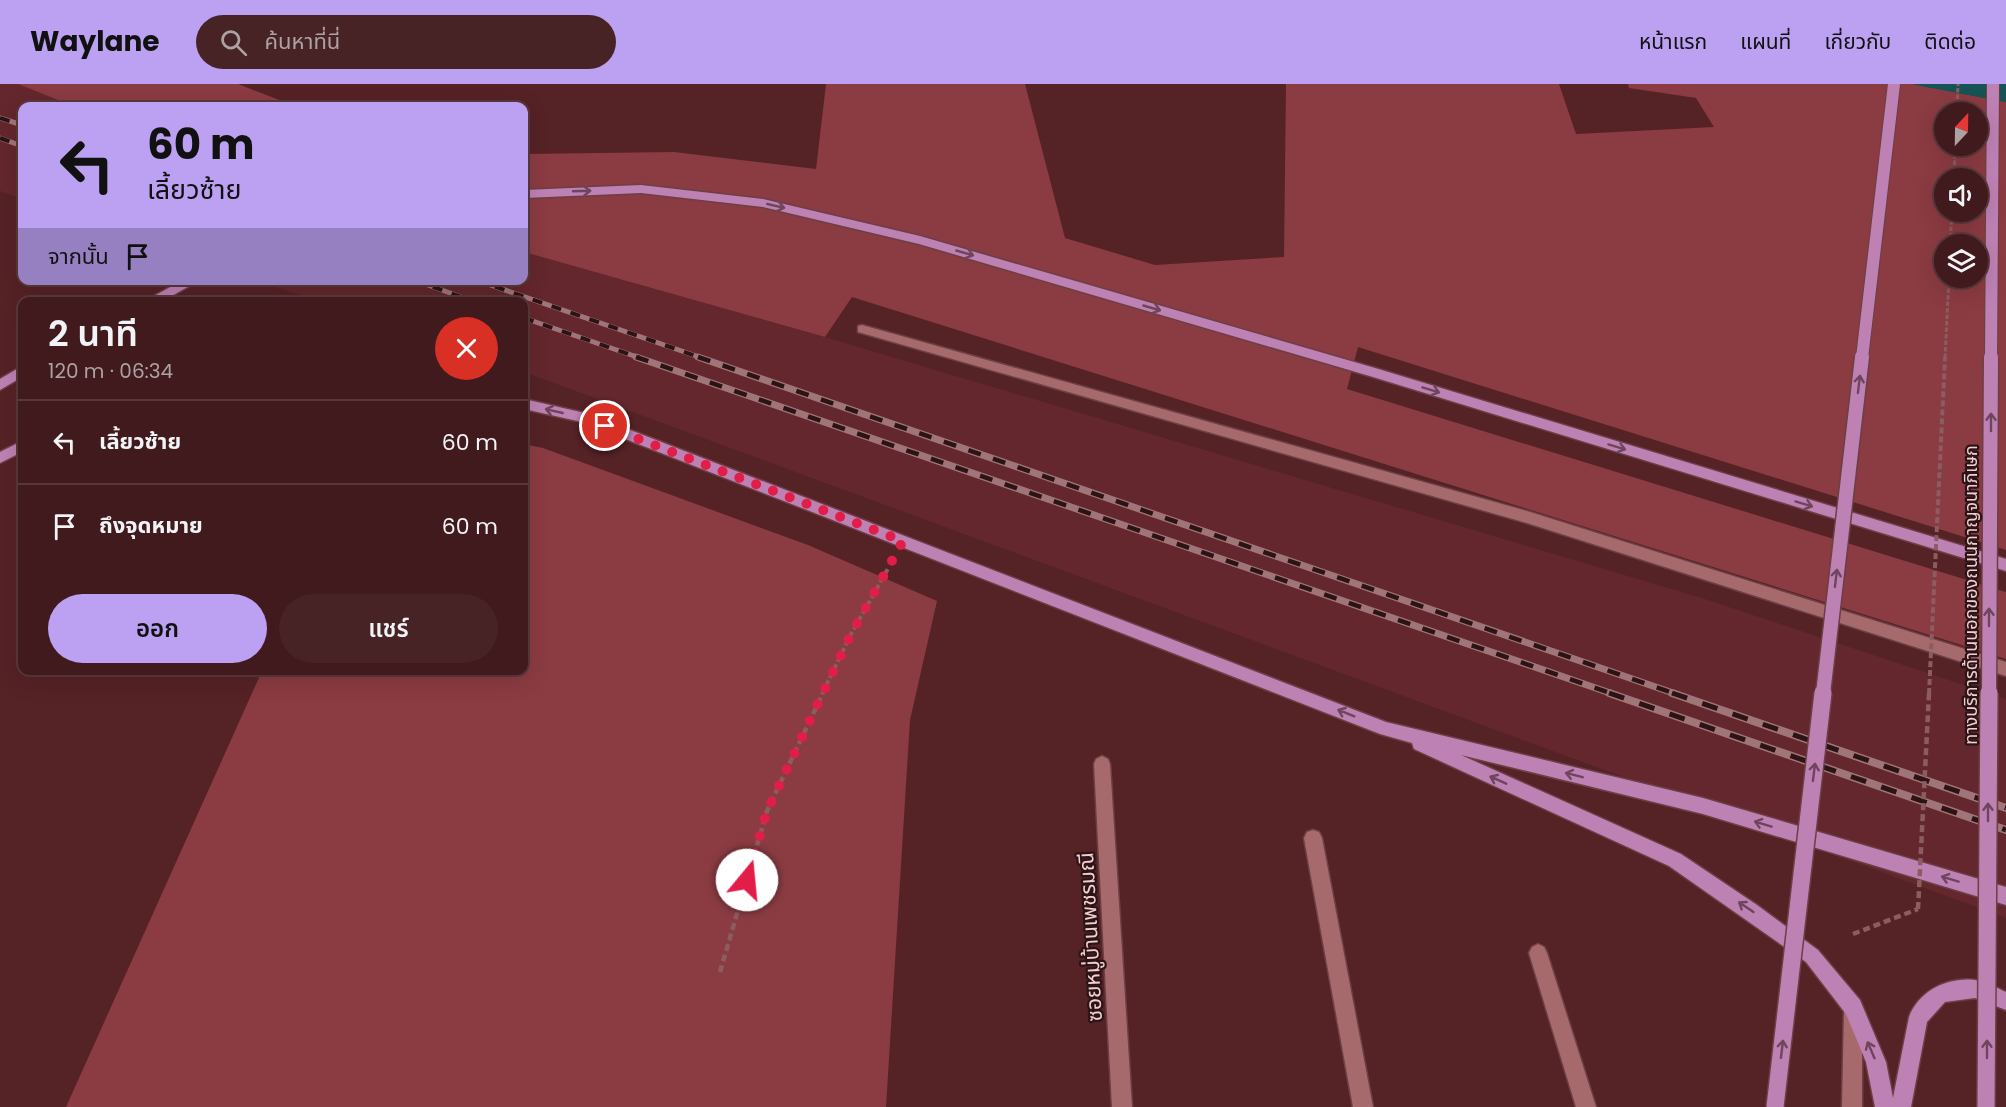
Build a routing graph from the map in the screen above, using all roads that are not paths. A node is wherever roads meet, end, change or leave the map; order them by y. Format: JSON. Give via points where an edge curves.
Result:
{"nodes":[{"id":1,"x":1894,"y":84,"type":"edge"},
{"id":2,"x":1993,"y":84,"type":"edge"},
{"id":3,"x":528,"y":194,"type":"edge"},
{"id":4,"x":184,"y":285,"type":"edge"},
{"id":5,"x":159,"y":297,"type":"edge"},
{"id":6,"x":862,"y":329,"type":"dead end"},
{"id":7,"x":18,"y":374,"type":"edge"},
{"id":8,"x":0,"y":385,"type":"edge"},
{"id":9,"x":528,"y":405,"type":"edge"},
{"id":10,"x":18,"y":448,"type":"edge"},
{"id":11,"x":0,"y":458,"type":"edge"},
{"id":12,"x":2006,"y":565,"type":"edge"},
{"id":13,"x":2006,"y":669,"type":"edge"},
{"id":14,"x":1386,"y":729,"type":"junction"},
{"id":15,"x":1102,"y":765,"type":"dead end"},
{"id":16,"x":1313,"y":838,"type":"dead end"},
{"id":17,"x":2006,"y":896,"type":"edge"},
{"id":18,"x":1538,"y":953,"type":"dead end"},
{"id":19,"x":2006,"y":1001,"type":"edge"},
{"id":20,"x":1853,"y":1007,"type":"junction"},
{"id":21,"x":1122,"y":1107,"type":"edge"},
{"id":22,"x":1363,"y":1107,"type":"edge"},
{"id":23,"x":1586,"y":1107,"type":"edge"},
{"id":24,"x":1775,"y":1107,"type":"edge"},
{"id":25,"x":1852,"y":1107,"type":"edge"},
{"id":26,"x":1885,"y":1107,"type":"edge"},
{"id":27,"x":1901,"y":1107,"type":"edge"},
{"id":28,"x":1986,"y":1107,"type":"edge"}],
"edges":[{"from":24,"to":1,"type":"main road","one_way":true,"bridge":true},
{"from":28,"to":2,"type":"main road","name":"ทางบริการด้านนอกของถนนกาญจนาภิเษก","one_way":true,"bridge":true},
{"from":3,"to":12,"type":"main road","one_way":true,"via":[[641,189],[763,203],[921,240]]},
{"from":4,"to":5,"type":"main road"},
{"from":6,"to":13,"type":"street","via":[[1527,517]]},
{"from":7,"to":8,"type":"main road"},
{"from":14,"to":9,"type":"main road","one_way":true,"via":[[584,418]]},
{"from":10,"to":11,"type":"main road"},
{"from":17,"to":14,"type":"main road","one_way":true,"via":[[1703,806]]},
{"from":20,"to":14,"type":"main road","one_way":true,"via":[[1812,956],[1675,860]]},
{"from":15,"to":21,"type":"street","name":"ซอยหมู่บ้านเพชรมณี"},
{"from":16,"to":22,"type":"street"},
{"from":18,"to":23,"type":"street"},
{"from":19,"to":27,"type":"main road","via":[[1975,989],[1940,993],[1918,1017]]},
{"from":20,"to":25,"type":"street"},
{"from":26,"to":20,"type":"main road","one_way":true,"via":[[1876,1062]]}]}
